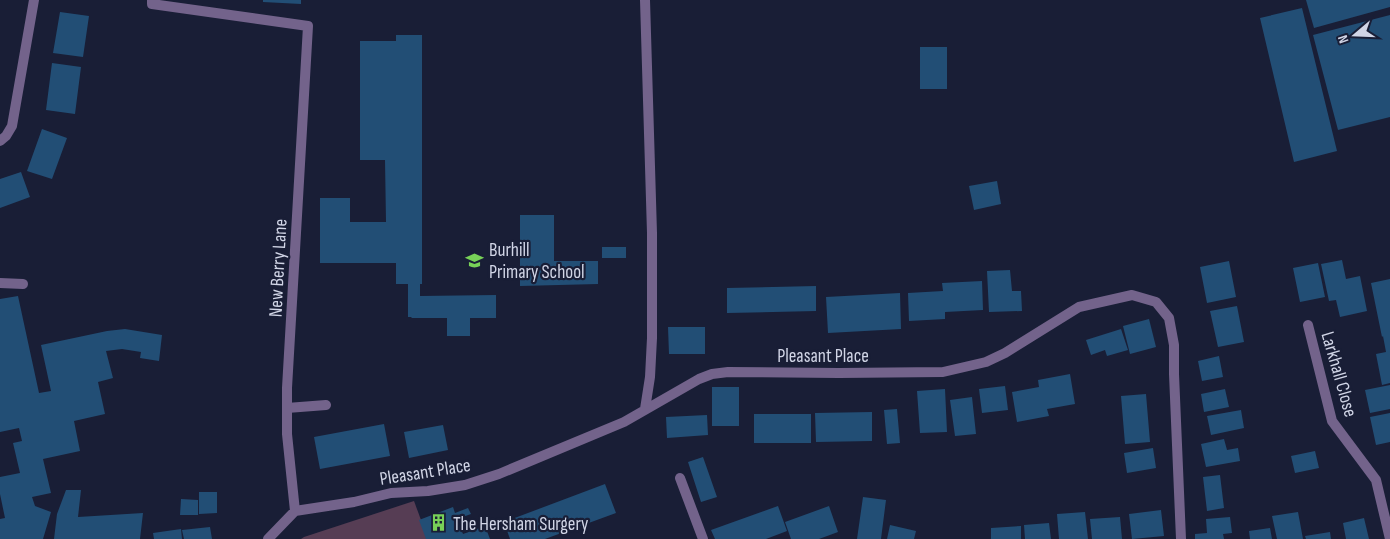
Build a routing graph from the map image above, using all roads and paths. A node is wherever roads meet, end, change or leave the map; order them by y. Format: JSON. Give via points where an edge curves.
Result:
{"nodes":[{"id":1,"x":34,"y":0,"type":"edge"},
{"id":2,"x":152,"y":0,"type":"edge"},
{"id":3,"x":646,"y":0,"type":"edge"},
{"id":4,"x":0,"y":141,"type":"edge"},
{"id":5,"x":0,"y":283,"type":"edge"},
{"id":6,"x":22,"y":284,"type":"dead end"},
{"id":7,"x":1308,"y":325,"type":"dead end"},
{"id":8,"x":326,"y":405,"type":"dead end"},
{"id":9,"x":287,"y":408,"type":"junction"},
{"id":10,"x":645,"y":410,"type":"junction"},
{"id":11,"x":680,"y":478,"type":"dead end"},
{"id":12,"x":295,"y":511,"type":"junction"},
{"id":13,"x":268,"y":539,"type":"edge"},
{"id":14,"x":703,"y":539,"type":"edge"},
{"id":15,"x":1181,"y":539,"type":"edge"},
{"id":16,"x":1390,"y":539,"type":"edge"}],
"edges":[{"from":1,"to":4,"type":"street","via":[[12,126]]},
{"from":2,"to":9,"type":"street","name":"New Berry Lane","via":[[152,4],[308,26]]},
{"from":3,"to":10,"type":"street","via":[[652,299],[650,377]]},
{"from":5,"to":6,"type":"street"},
{"from":7,"to":16,"type":"street","name":"Larkhall Close","via":[[1332,421],[1376,480]]},
{"from":8,"to":9,"type":"street"},
{"from":9,"to":12,"type":"street","name":"New Berry Lane"},
{"from":10,"to":12,"type":"street","name":"Pleasant Place","via":[[558,450],[465,484],[391,493]]},
{"from":10,"to":15,"type":"street","name":"Pleasant Place","via":[[712,374],[926,373],[964,368],[1006,353],[1080,307],[1132,295],[1156,302],[1169,318],[1174,345]]},
{"from":11,"to":14,"type":"street"},
{"from":12,"to":13,"type":"street"}]}
